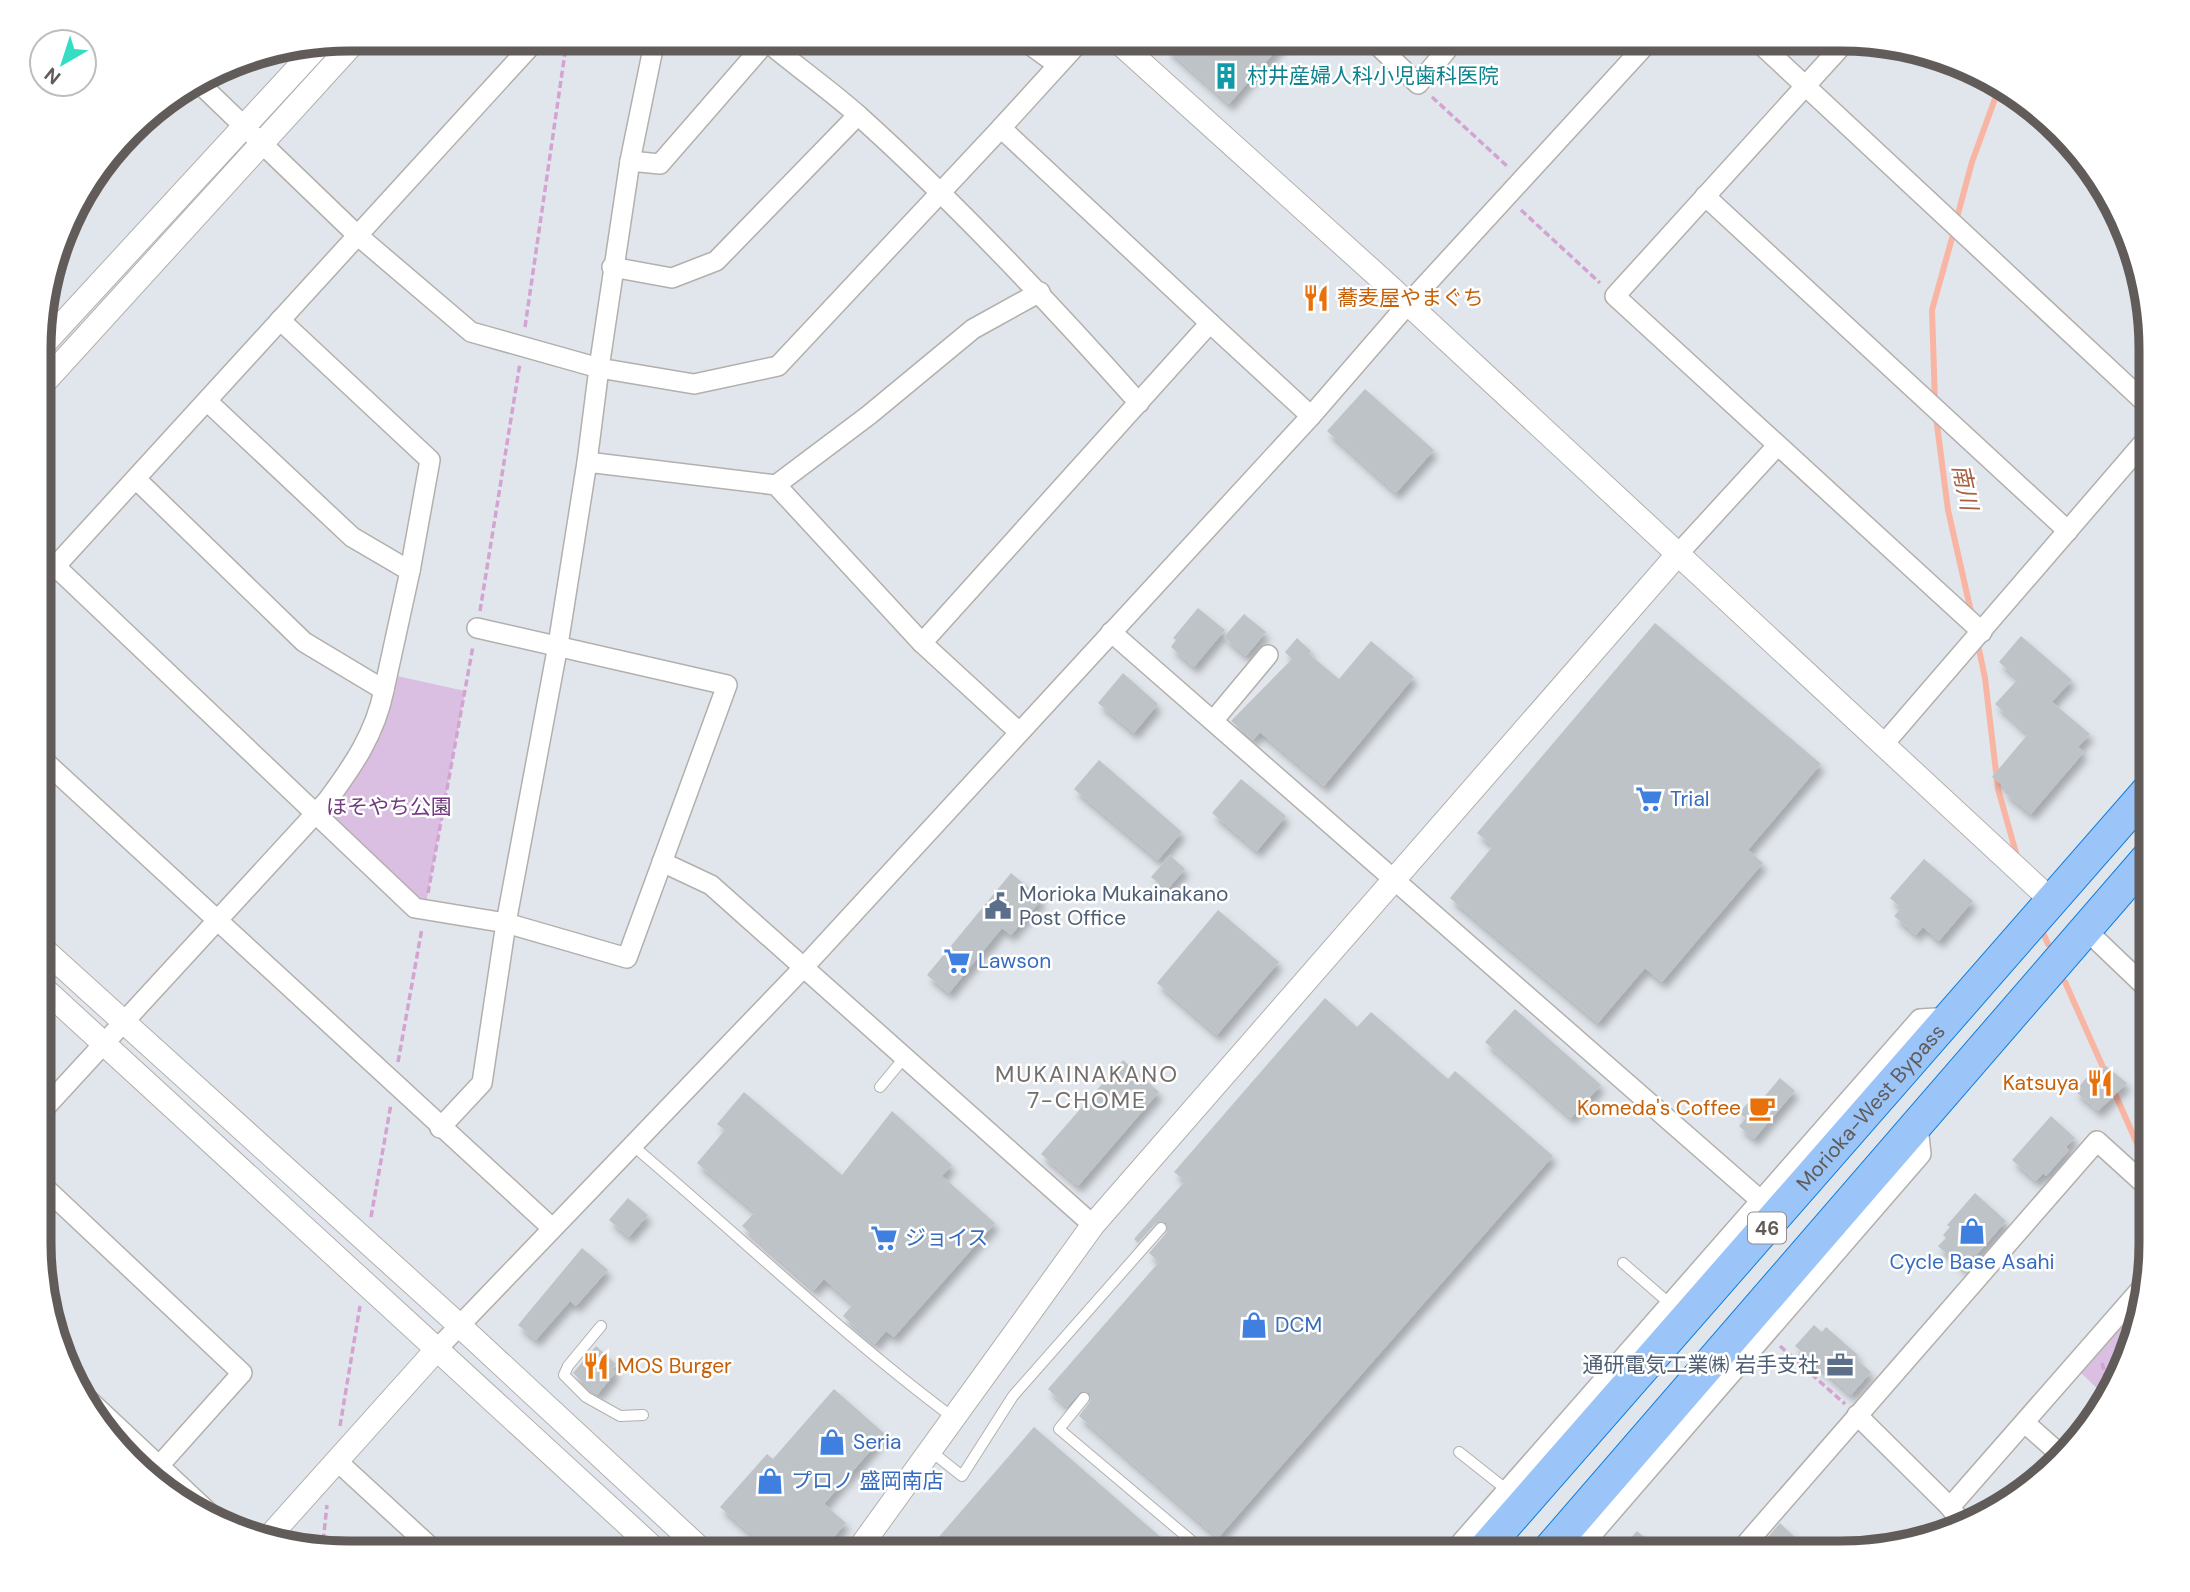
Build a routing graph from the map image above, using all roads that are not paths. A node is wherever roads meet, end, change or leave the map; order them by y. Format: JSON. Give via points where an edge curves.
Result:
{"nodes":[{"id":1,"x":343,"y":51,"type":"edge"},
{"id":2,"x":525,"y":51,"type":"edge"},
{"id":3,"x":653,"y":51,"type":"edge"},
{"id":4,"x":757,"y":51,"type":"edge"},
{"id":5,"x":779,"y":51,"type":"edge"},
{"id":6,"x":1039,"y":51,"type":"edge"},
{"id":7,"x":1071,"y":51,"type":"edge"},
{"id":8,"x":1128,"y":51,"type":"edge"},
{"id":9,"x":1384,"y":51,"type":"edge"},
{"id":10,"x":1446,"y":51,"type":"edge"},
{"id":11,"x":1640,"y":51,"type":"edge"},
{"id":12,"x":1768,"y":51,"type":"edge"},
{"id":13,"x":1837,"y":51,"type":"edge"},
{"id":14,"x":314,"y":53,"type":"edge"},
{"id":15,"x":1058,"y":65,"type":"junction"},
{"id":16,"x":1805,"y":85,"type":"junction"},
{"id":17,"x":205,"y":88,"type":"edge"},
{"id":18,"x":858,"y":115,"type":"junction"},
{"id":19,"x":1001,"y":128,"type":"junction"},
{"id":20,"x":253,"y":134,"type":"junction"},
{"id":21,"x":630,"y":161,"type":"junction"},
{"id":22,"x":939,"y":192,"type":"junction"},
{"id":23,"x":1705,"y":196,"type":"junction"},
{"id":24,"x":356,"y":234,"type":"junction"},
{"id":25,"x":612,"y":267,"type":"junction"},
{"id":26,"x":1040,"y":292,"type":"junction"},
{"id":27,"x":1408,"y":304,"type":"junction"},
{"id":28,"x":280,"y":320,"type":"junction"},
{"id":29,"x":1210,"y":323,"type":"junction"},
{"id":30,"x":51,"y":337,"type":"edge"},
{"id":31,"x":599,"y":368,"type":"junction"},
{"id":32,"x":51,"y":374,"type":"edge"},
{"id":33,"x":2139,"y":397,"type":"edge"},
{"id":34,"x":207,"y":401,"type":"junction"},
{"id":35,"x":1139,"y":403,"type":"junction"},
{"id":36,"x":1311,"y":416,"type":"junction"},
{"id":37,"x":1776,"y":447,"type":"junction"},
{"id":38,"x":2139,"y":448,"type":"edge"},
{"id":39,"x":586,"y":462,"type":"junction"},
{"id":40,"x":137,"y":480,"type":"junction"},
{"id":41,"x":776,"y":485,"type":"junction"},
{"id":42,"x":2068,"y":531,"type":"junction"},
{"id":43,"x":1678,"y":554,"type":"junction"},
{"id":44,"x":55,"y":566,"type":"junction"},
{"id":45,"x":51,"y":571,"type":"edge"},
{"id":46,"x":410,"y":571,"type":"junction"},
{"id":47,"x":477,"y":628,"type":"road end"},
{"id":48,"x":1111,"y":632,"type":"junction"},
{"id":49,"x":1982,"y":632,"type":"junction"},
{"id":50,"x":922,"y":643,"type":"junction"},
{"id":51,"x":558,"y":645,"type":"junction"},
{"id":52,"x":1268,"y":655,"type":"dead end"},
{"id":53,"x":384,"y":690,"type":"junction"},
{"id":54,"x":1213,"y":721,"type":"junction"},
{"id":55,"x":1019,"y":732,"type":"junction"},
{"id":56,"x":1883,"y":746,"type":"junction"},
{"id":57,"x":51,"y":767,"type":"edge"},
{"id":58,"x":2139,"y":799,"type":"edge"},
{"id":59,"x":315,"y":814,"type":"junction"},
{"id":60,"x":662,"y":862,"type":"junction"},
{"id":61,"x":2139,"y":868,"type":"edge"},
{"id":62,"x":1395,"y":880,"type":"junction"},
{"id":63,"x":2044,"y":894,"type":"junction"},
{"id":64,"x":217,"y":920,"type":"junction"},
{"id":65,"x":506,"y":923,"type":"junction"},
{"id":66,"x":2085,"y":929,"type":"junction"},
{"id":67,"x":51,"y":956,"type":"edge"},
{"id":68,"x":803,"y":968,"type":"junction"},
{"id":69,"x":2139,"y":981,"type":"edge"},
{"id":70,"x":51,"y":995,"type":"edge"},
{"id":71,"x":1951,"y":1017,"type":"junction"},
{"id":72,"x":123,"y":1022,"type":"junction"},
{"id":73,"x":103,"y":1043,"type":"junction"},
{"id":74,"x":904,"y":1058,"type":"junction"},
{"id":75,"x":880,"y":1087,"type":"dead end"},
{"id":76,"x":51,"y":1101,"type":"edge"},
{"id":77,"x":1917,"y":1127,"type":"junction"},
{"id":78,"x":440,"y":1128,"type":"junction"},
{"id":79,"x":632,"y":1145,"type":"junction"},
{"id":80,"x":2139,"y":1179,"type":"edge"},
{"id":81,"x":51,"y":1193,"type":"edge"},
{"id":82,"x":1759,"y":1199,"type":"junction"},
{"id":83,"x":1093,"y":1225,"type":"junction"},
{"id":84,"x":552,"y":1228,"type":"junction"},
{"id":85,"x":1161,"y":1228,"type":"dead end"},
{"id":86,"x":1623,"y":1263,"type":"dead end"},
{"id":87,"x":2135,"y":1296,"type":"edge"},
{"id":88,"x":1669,"y":1303,"type":"junction"},
{"id":89,"x":460,"y":1326,"type":"junction"},
{"id":90,"x":601,"y":1326,"type":"dead end"},
{"id":91,"x":438,"y":1348,"type":"junction"},
{"id":92,"x":1084,"y":1398,"type":"dead end"},
{"id":93,"x":643,"y":1415,"type":"dead end"},
{"id":94,"x":1857,"y":1415,"type":"junction"},
{"id":95,"x":956,"y":1419,"type":"junction"},
{"id":96,"x":2025,"y":1423,"type":"junction"},
{"id":97,"x":120,"y":1435,"type":"edge"},
{"id":98,"x":2056,"y":1450,"type":"edge"},
{"id":99,"x":932,"y":1452,"type":"junction"},
{"id":100,"x":1460,"y":1452,"type":"dead end"},
{"id":101,"x":145,"y":1460,"type":"edge"},
{"id":102,"x":337,"y":1461,"type":"junction"},
{"id":103,"x":154,"y":1470,"type":"edge"},
{"id":104,"x":1507,"y":1490,"type":"junction"},
{"id":105,"x":1950,"y":1507,"type":"junction"},
{"id":106,"x":1958,"y":1518,"type":"edge"},
{"id":107,"x":274,"y":1531,"type":"edge"},
{"id":108,"x":424,"y":1541,"type":"edge"},
{"id":109,"x":646,"y":1541,"type":"edge"},
{"id":110,"x":692,"y":1541,"type":"edge"},
{"id":111,"x":865,"y":1541,"type":"edge"},
{"id":112,"x":1192,"y":1541,"type":"edge"},
{"id":113,"x":1462,"y":1541,"type":"edge"},
{"id":114,"x":1491,"y":1541,"type":"edge"},
{"id":115,"x":1556,"y":1541,"type":"edge"},
{"id":116,"x":1586,"y":1541,"type":"edge"},
{"id":117,"x":1748,"y":1541,"type":"edge"}],
"edges":[{"from":1,"to":20,"type":"street"},
{"from":2,"to":24,"type":"street"},
{"from":3,"to":21,"type":"street"},
{"from":4,"to":21,"type":"street","via":[[660,164]]},
{"from":5,"to":18,"type":"street"},
{"from":6,"to":15,"type":"street"},
{"from":7,"to":15,"type":"street"},
{"from":8,"to":27,"type":"street"},
{"from":9,"to":10,"type":"street","via":[[1418,84]]},
{"from":11,"to":27,"type":"street"},
{"from":12,"to":16,"type":"street"},
{"from":13,"to":16,"type":"street"},
{"from":14,"to":20,"type":"street"},
{"from":15,"to":19,"type":"street"},
{"from":16,"to":23,"type":"street"},
{"from":16,"to":33,"type":"street"},
{"from":17,"to":20,"type":"street"},
{"from":18,"to":22,"type":"street"},
{"from":18,"to":25,"type":"street","via":[[716,261],[672,278]]},
{"from":19,"to":22,"type":"street"},
{"from":19,"to":29,"type":"street"},
{"from":20,"to":24,"type":"street"},
{"from":20,"to":30,"type":"street"},
{"from":20,"to":32,"type":"street"},
{"from":21,"to":25,"type":"street"},
{"from":22,"to":26,"type":"street"},
{"from":22,"to":31,"type":"street","via":[[778,366],[694,384]]},
{"from":23,"to":37,"type":"street","via":[[1615,296]]},
{"from":23,"to":42,"type":"street"},
{"from":24,"to":28,"type":"street"},
{"from":24,"to":31,"type":"street","via":[[471,332]]},
{"from":25,"to":31,"type":"street"},
{"from":26,"to":35,"type":"street"},
{"from":26,"to":41,"type":"street","via":[[973,329]]},
{"from":27,"to":36,"type":"street"},
{"from":27,"to":43,"type":"street"},
{"from":28,"to":34,"type":"street"},
{"from":28,"to":46,"type":"street","via":[[430,460]]},
{"from":29,"to":35,"type":"street"},
{"from":29,"to":36,"type":"street"},
{"from":31,"to":39,"type":"street"},
{"from":34,"to":40,"type":"street"},
{"from":34,"to":46,"type":"street","via":[[352,537]]},
{"from":35,"to":50,"type":"street"},
{"from":36,"to":48,"type":"street"},
{"from":37,"to":43,"type":"street"},
{"from":37,"to":49,"type":"street"},
{"from":38,"to":42,"type":"street"},
{"from":39,"to":41,"type":"street"},
{"from":39,"to":51,"type":"street"},
{"from":40,"to":44,"type":"street"},
{"from":40,"to":53,"type":"street","via":[[304,642]]},
{"from":41,"to":50,"type":"street"},
{"from":42,"to":49,"type":"street"},
{"from":43,"to":56,"type":"street"},
{"from":43,"to":62,"type":"street"},
{"from":44,"to":45,"type":"street"},
{"from":44,"to":59,"type":"street"},
{"from":46,"to":53,"type":"street"},
{"from":47,"to":51,"type":"street"},
{"from":48,"to":54,"type":"street"},
{"from":48,"to":55,"type":"street"},
{"from":49,"to":56,"type":"street"},
{"from":50,"to":55,"type":"street"},
{"from":51,"to":60,"type":"street","via":[[727,685]]},
{"from":51,"to":65,"type":"street"},
{"from":52,"to":54,"type":"street"},
{"from":53,"to":59,"type":"street","via":[[377,720],[356,762]]},
{"from":54,"to":62,"type":"street"},
{"from":55,"to":68,"type":"street"},
{"from":56,"to":63,"type":"street"},
{"from":57,"to":64,"type":"street"},
{"from":58,"to":63,"type":"highway","name":"Morioka-West Bypass","number":"46"},
{"from":59,"to":64,"type":"street"},
{"from":59,"to":65,"type":"street","via":[[415,908]]},
{"from":60,"to":65,"type":"street","via":[[627,958]]},
{"from":60,"to":68,"type":"street","via":[[711,885]]},
{"from":61,"to":66,"type":"highway","number":"46"},
{"from":62,"to":82,"type":"street"},
{"from":62,"to":83,"type":"street"},
{"from":63,"to":71,"type":"highway","name":"Morioka-West Bypass","number":"46"},
{"from":64,"to":72,"type":"street"},
{"from":64,"to":78,"type":"street"},
{"from":65,"to":78,"type":"street","via":[[482,1083]]},
{"from":66,"to":69,"type":"street"},
{"from":66,"to":77,"type":"highway","number":"46"},
{"from":67,"to":72,"type":"street"},
{"from":68,"to":74,"type":"street"},
{"from":68,"to":79,"type":"street"},
{"from":70,"to":73,"type":"street"},
{"from":71,"to":82,"type":"street","via":[[1920,1019]]},
{"from":71,"to":114,"type":"highway","name":"Morioka-West Bypass","number":"46"},
{"from":72,"to":73,"type":"street"},
{"from":72,"to":89,"type":"street"},
{"from":73,"to":76,"type":"street"},
{"from":73,"to":91,"type":"street"},
{"from":74,"to":75,"type":"lane"},
{"from":74,"to":83,"type":"street"},
{"from":77,"to":115,"type":"highway","number":"46"},
{"from":77,"to":116,"type":"street","via":[[1922,1154]]},
{"from":78,"to":84,"type":"street"},
{"from":79,"to":84,"type":"street"},
{"from":79,"to":95,"type":"lane","via":[[912,1387]]},
{"from":80,"to":94,"type":"street","via":[[2097,1140]]},
{"from":81,"to":103,"type":"street","via":[[242,1373]]},
{"from":82,"to":88,"type":"street"},
{"from":83,"to":95,"type":"street"},
{"from":84,"to":89,"type":"street"},
{"from":85,"to":99,"type":"lane","via":[[1013,1396],[962,1476]]},
{"from":86,"to":88,"type":"lane"},
{"from":87,"to":96,"type":"street"},
{"from":88,"to":104,"type":"street"},
{"from":89,"to":91,"type":"street"},
{"from":89,"to":110,"type":"street"},
{"from":90,"to":93,"type":"lane","via":[[564,1375],[586,1397],[621,1416]]},
{"from":91,"to":102,"type":"street"},
{"from":91,"to":109,"type":"street"},
{"from":92,"to":112,"type":"lane","via":[[1059,1429]]},
{"from":94,"to":105,"type":"street"},
{"from":94,"to":117,"type":"street"},
{"from":95,"to":99,"type":"street"},
{"from":96,"to":98,"type":"street"},
{"from":96,"to":105,"type":"street"},
{"from":97,"to":101,"type":"street"},
{"from":99,"to":111,"type":"street"},
{"from":100,"to":104,"type":"lane"},
{"from":102,"to":107,"type":"street"},
{"from":102,"to":108,"type":"street"},
{"from":104,"to":113,"type":"street"},
{"from":105,"to":106,"type":"street"}]}
